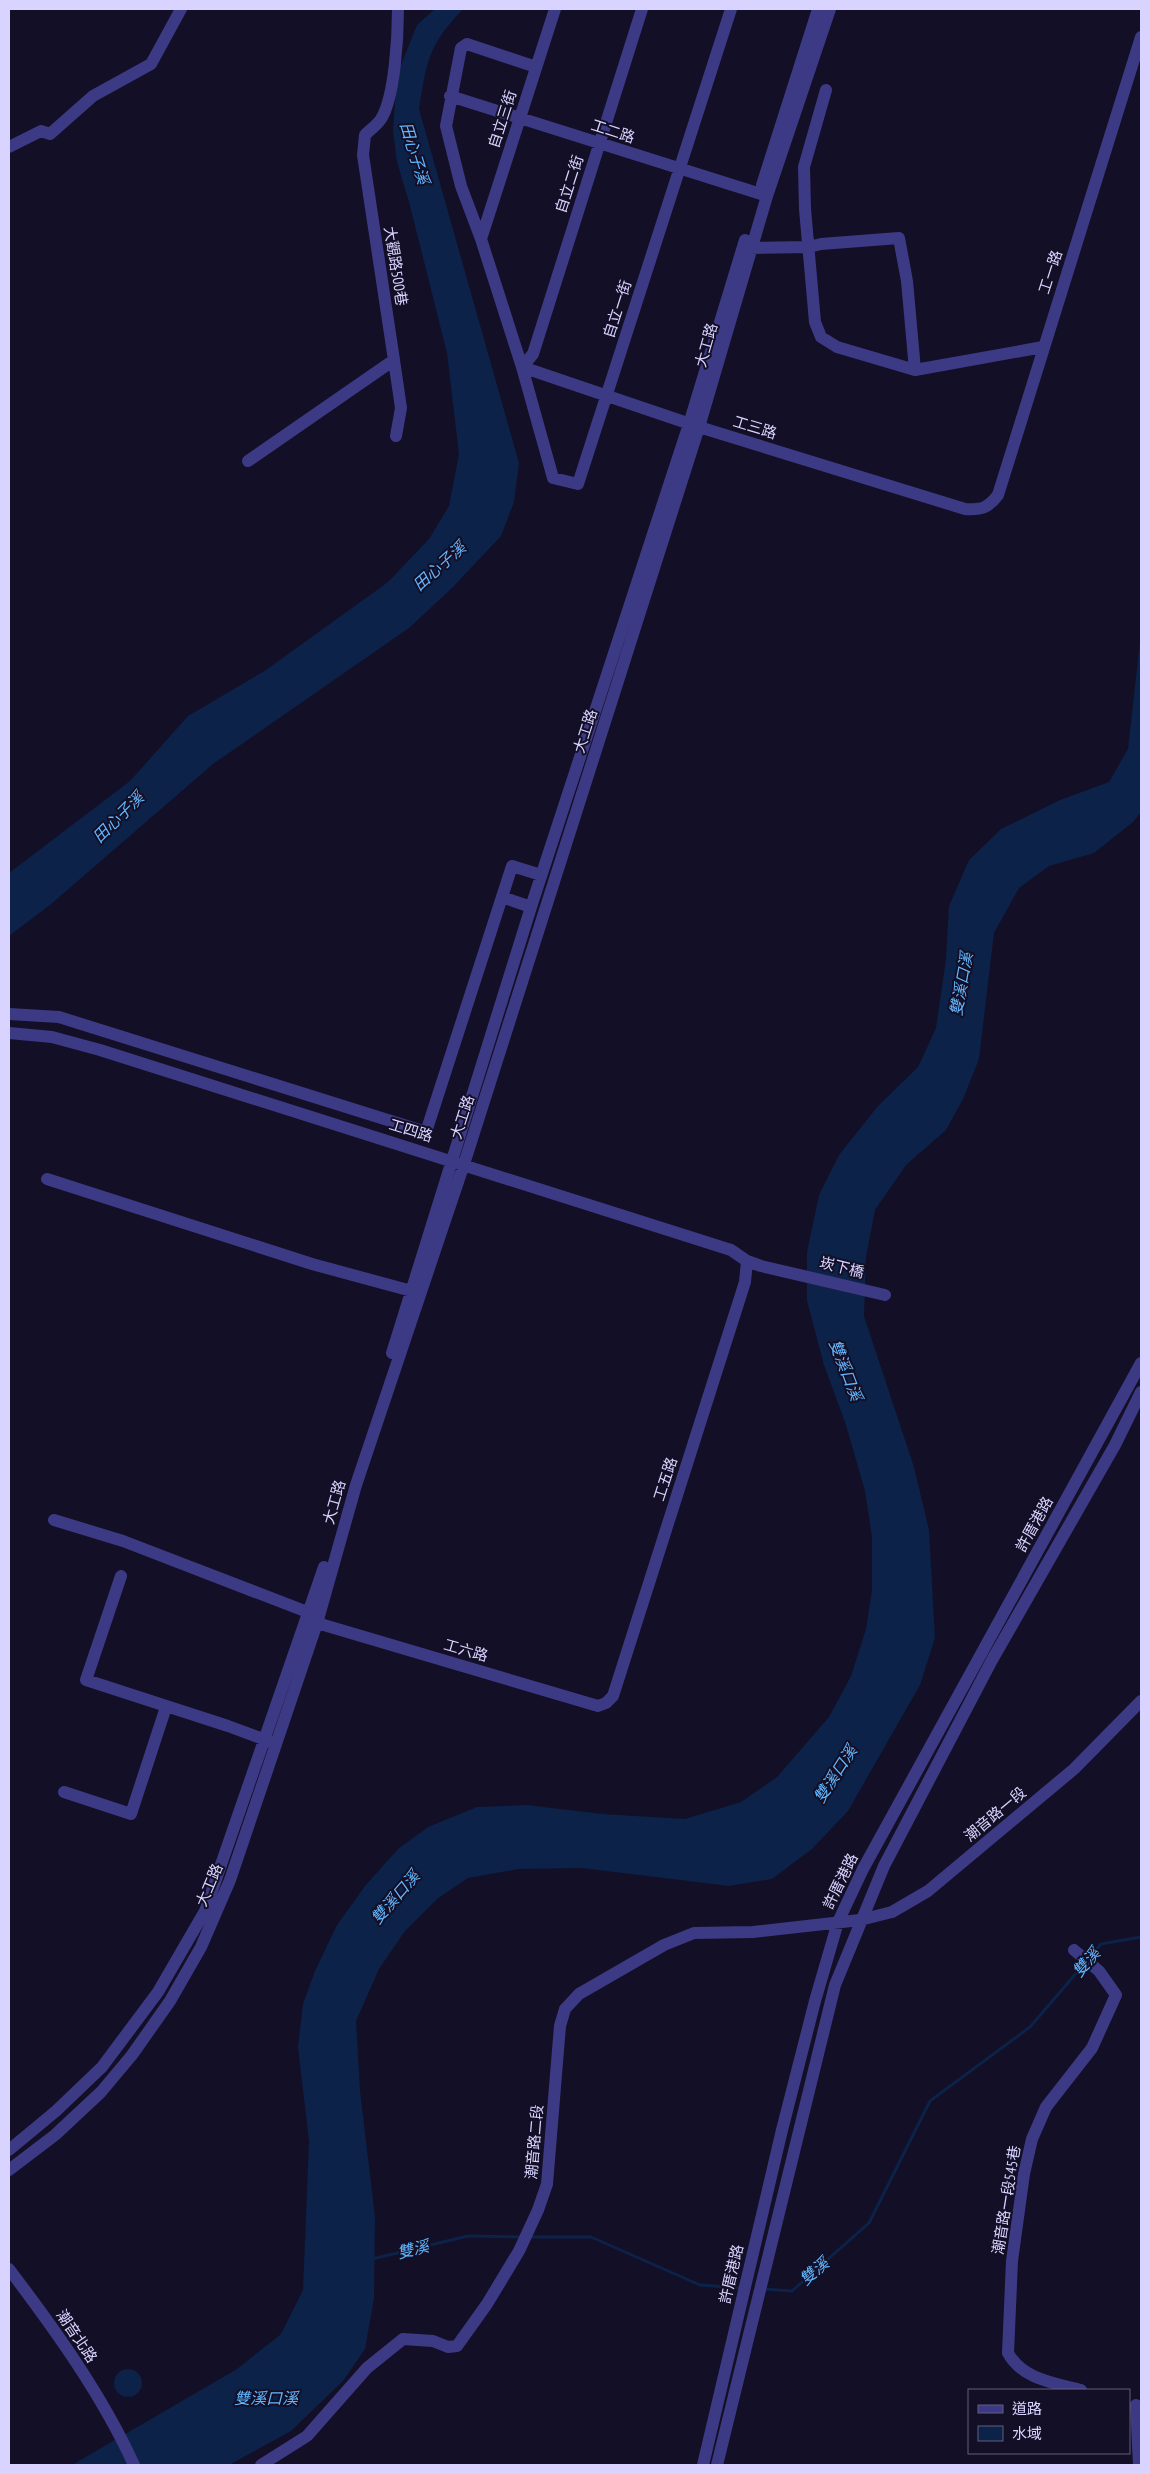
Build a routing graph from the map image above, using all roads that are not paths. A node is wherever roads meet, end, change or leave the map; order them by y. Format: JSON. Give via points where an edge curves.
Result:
{"nodes":[{"id":1,"x":181,"y":9,"type":"edge"},
{"id":2,"x":398,"y":9,"type":"edge"},
{"id":3,"x":555,"y":9,"type":"edge"},
{"id":4,"x":642,"y":9,"type":"edge"},
{"id":5,"x":731,"y":9,"type":"edge"},
{"id":6,"x":818,"y":9,"type":"edge"},
{"id":7,"x":830,"y":9,"type":"edge"},
{"id":8,"x":1141,"y":37,"type":"edge"},
{"id":9,"x":536,"y":67,"type":"junction"},
{"id":10,"x":826,"y":90,"type":"dead end"},
{"id":11,"x":450,"y":96,"type":"junction"},
{"id":12,"x":519,"y":118,"type":"junction"},
{"id":13,"x":599,"y":144,"type":"junction"},
{"id":14,"x":9,"y":147,"type":"edge"},
{"id":15,"x":679,"y":169,"type":"junction"},
{"id":16,"x":763,"y":195,"type":"junction"},
{"id":17,"x":481,"y":239,"type":"junction"},
{"id":18,"x":809,"y":247,"type":"junction"},
{"id":19,"x":747,"y":248,"type":"junction"},
{"id":20,"x":1043,"y":347,"type":"junction"},
{"id":21,"x":394,"y":360,"type":"junction"},
{"id":22,"x":522,"y":367,"type":"junction"},
{"id":23,"x":915,"y":370,"type":"junction"},
{"id":24,"x":606,"y":396,"type":"junction"},
{"id":25,"x":694,"y":426,"type":"junction"},
{"id":26,"x":396,"y":436,"type":"dead end"},
{"id":27,"x":248,"y":462,"type":"dead end"},
{"id":28,"x":980,"y":510,"type":"joint"},
{"id":29,"x":541,"y":875,"type":"junction"},
{"id":30,"x":502,"y":897,"type":"junction"},
{"id":31,"x":530,"y":907,"type":"junction"},
{"id":32,"x":9,"y":1014,"type":"edge"},
{"id":33,"x":9,"y":1033,"type":"edge"},
{"id":34,"x":459,"y":1162,"type":"junction"},
{"id":35,"x":47,"y":1178,"type":"dead end"},
{"id":36,"x":747,"y":1261,"type":"junction"},
{"id":37,"x":799,"y":1273,"type":"joint"},
{"id":38,"x":417,"y":1293,"type":"junction"},
{"id":39,"x":881,"y":1294,"type":"dead end"},
{"id":40,"x":1141,"y":1363,"type":"edge"},
{"id":41,"x":1141,"y":1392,"type":"edge"},
{"id":42,"x":54,"y":1520,"type":"dead end"},
{"id":43,"x":121,"y":1576,"type":"dead end"},
{"id":44,"x":314,"y":1618,"type":"junction"},
{"id":45,"x":1141,"y":1701,"type":"edge"},
{"id":46,"x":606,"y":1703,"type":"joint"},
{"id":47,"x":166,"y":1707,"type":"junction"},
{"id":48,"x":263,"y":1740,"type":"junction"},
{"id":49,"x":276,"y":1744,"type":"junction"},
{"id":50,"x":64,"y":1792,"type":"dead end"},
{"id":51,"x":850,"y":1921,"type":"junction"},
{"id":52,"x":1083,"y":1957,"type":"dead end"},
{"id":53,"x":9,"y":2150,"type":"edge"},
{"id":54,"x":9,"y":2170,"type":"edge"},
{"id":55,"x":9,"y":2269,"type":"edge"},
{"id":56,"x":1077,"y":2389,"type":"edge"},
{"id":57,"x":1135,"y":2404,"type":"edge"},
{"id":58,"x":134,"y":2465,"type":"edge"},
{"id":59,"x":261,"y":2465,"type":"edge"},
{"id":60,"x":703,"y":2465,"type":"edge"},
{"id":61,"x":717,"y":2465,"type":"edge"},
{"id":62,"x":1139,"y":2465,"type":"edge"}],
"edges":[{"from":1,"to":14,"type":"street","via":[[151,64],[93,96],[50,134],[41,131]]},
{"from":2,"to":21,"type":"street","name":"大觀路500巷","via":[[398,37],[388,98],[381,119],[364,135],[363,155]]},
{"from":3,"to":9,"type":"street","name":"自立三街"},
{"from":4,"to":13,"type":"street","name":"自立二街"},
{"from":5,"to":15,"type":"street","name":"自立一街"},
{"from":6,"to":16,"type":"street","name":"大工路"},
{"from":7,"to":16,"type":"street","name":"大工路"},
{"from":8,"to":20,"type":"street","name":"工一路"},
{"from":9,"to":11,"type":"street","via":[[467,44],[461,48]]},
{"from":9,"to":12,"type":"street","name":"自立三街"},
{"from":10,"to":18,"type":"street","via":[[804,166]]},
{"from":11,"to":12,"type":"street","name":"工二路"},
{"from":11,"to":17,"type":"street","via":[[446,126],[461,186]]},
{"from":12,"to":13,"type":"street","name":"工二路"},
{"from":12,"to":17,"type":"street","name":"自立三街"},
{"from":13,"to":15,"type":"street","name":"工二路"},
{"from":13,"to":22,"type":"street","name":"自立二街","via":[[533,354]]},
{"from":15,"to":16,"type":"street","name":"工二路"},
{"from":15,"to":24,"type":"street","name":"自立一街"},
{"from":16,"to":19,"type":"street","name":"大工路"},
{"from":17,"to":22,"type":"street"},
{"from":18,"to":19,"type":"street"},
{"from":18,"to":23,"type":"street","via":[[815,322],[821,337],[837,348]]},
{"from":18,"to":23,"type":"street","via":[[899,238],[907,281]]},
{"from":19,"to":25,"type":"street","name":"大工路"},
{"from":20,"to":23,"type":"street"},
{"from":20,"to":28,"type":"street","name":"工一路","via":[[998,495],[990,506]]},
{"from":21,"to":26,"type":"street","name":"大觀路500巷","via":[[401,408]]},
{"from":21,"to":27,"type":"street"},
{"from":22,"to":24,"type":"street","name":"工三路"},
{"from":22,"to":24,"type":"street","name":"自立一街","via":[[553,478],[578,484]]},
{"from":24,"to":25,"type":"street","name":"工三路"},
{"from":25,"to":28,"type":"street","name":"工三路","via":[[965,509]]},
{"from":25,"to":29,"type":"street","name":"大工路"},
{"from":25,"to":34,"type":"street","name":"大工路"},
{"from":29,"to":30,"type":"street","via":[[512,866]]},
{"from":29,"to":31,"type":"street","name":"大工路"},
{"from":30,"to":31,"type":"street"},
{"from":30,"to":32,"type":"street","via":[[426,1132],[59,1017]]},
{"from":31,"to":34,"type":"street","name":"大工路"},
{"from":33,"to":34,"type":"street","name":"工四路","via":[[52,1037],[100,1050]]},
{"from":34,"to":36,"type":"street","name":"工四路","via":[[730,1250]]},
{"from":34,"to":38,"type":"street","name":"大工路"},
{"from":35,"to":38,"type":"street","via":[[312,1264]]},
{"from":36,"to":37,"type":"street","name":"工四路"},
{"from":36,"to":46,"type":"street","name":"工五路","via":[[745,1282],[613,1696]]},
{"from":37,"to":39,"type":"street","name":"崁下橋"},
{"from":38,"to":44,"type":"street","name":"大工路"},
{"from":40,"to":51,"type":"street","name":"許厝港路","via":[[863,1868]]},
{"from":41,"to":51,"type":"street","name":"許厝港路","via":[[1115,1445],[992,1660],[884,1866]]},
{"from":42,"to":44,"type":"street","name":"工六路","via":[[123,1540]]},
{"from":43,"to":47,"type":"street","via":[[86,1680]]},
{"from":44,"to":46,"type":"street","name":"工六路","via":[[598,1706]]},
{"from":44,"to":48,"type":"street","name":"大工路"},
{"from":44,"to":49,"type":"street","name":"大工路"},
{"from":45,"to":51,"type":"street","name":"潮音路一段","via":[[1074,1769],[928,1891],[892,1912]]},
{"from":47,"to":48,"type":"street"},
{"from":47,"to":50,"type":"street","via":[[131,1814]]},
{"from":48,"to":49,"type":"street"},
{"from":48,"to":53,"type":"street","name":"大工路","via":[[205,1911],[158,1992],[102,2067]]},
{"from":49,"to":54,"type":"street","name":"大工路","via":[[230,1880],[201,1947],[170,2001],[101,2092],[55,2135]]},
{"from":51,"to":59,"type":"street","name":"潮音路二段","via":[[754,1932],[694,1933],[664,1944],[579,1994],[565,2009],[560,2026],[547,2184],[519,2251],[487,2304],[457,2346],[403,2340],[368,2368],[307,2436]]},
{"from":51,"to":60,"type":"street","name":"許厝港路","via":[[812,2010]]},
{"from":51,"to":61,"type":"street","name":"許厝港路"},
{"from":52,"to":56,"type":"street","name":"潮音路一段545巷","via":[[1116,1995],[1092,2048],[1046,2107],[1032,2139],[1012,2260],[1008,2353],[1014,2365],[1037,2378]]},
{"from":55,"to":58,"type":"street","name":"潮音北路","via":[[52,2326],[114,2422]]},
{"from":57,"to":62,"type":"street"}]}
